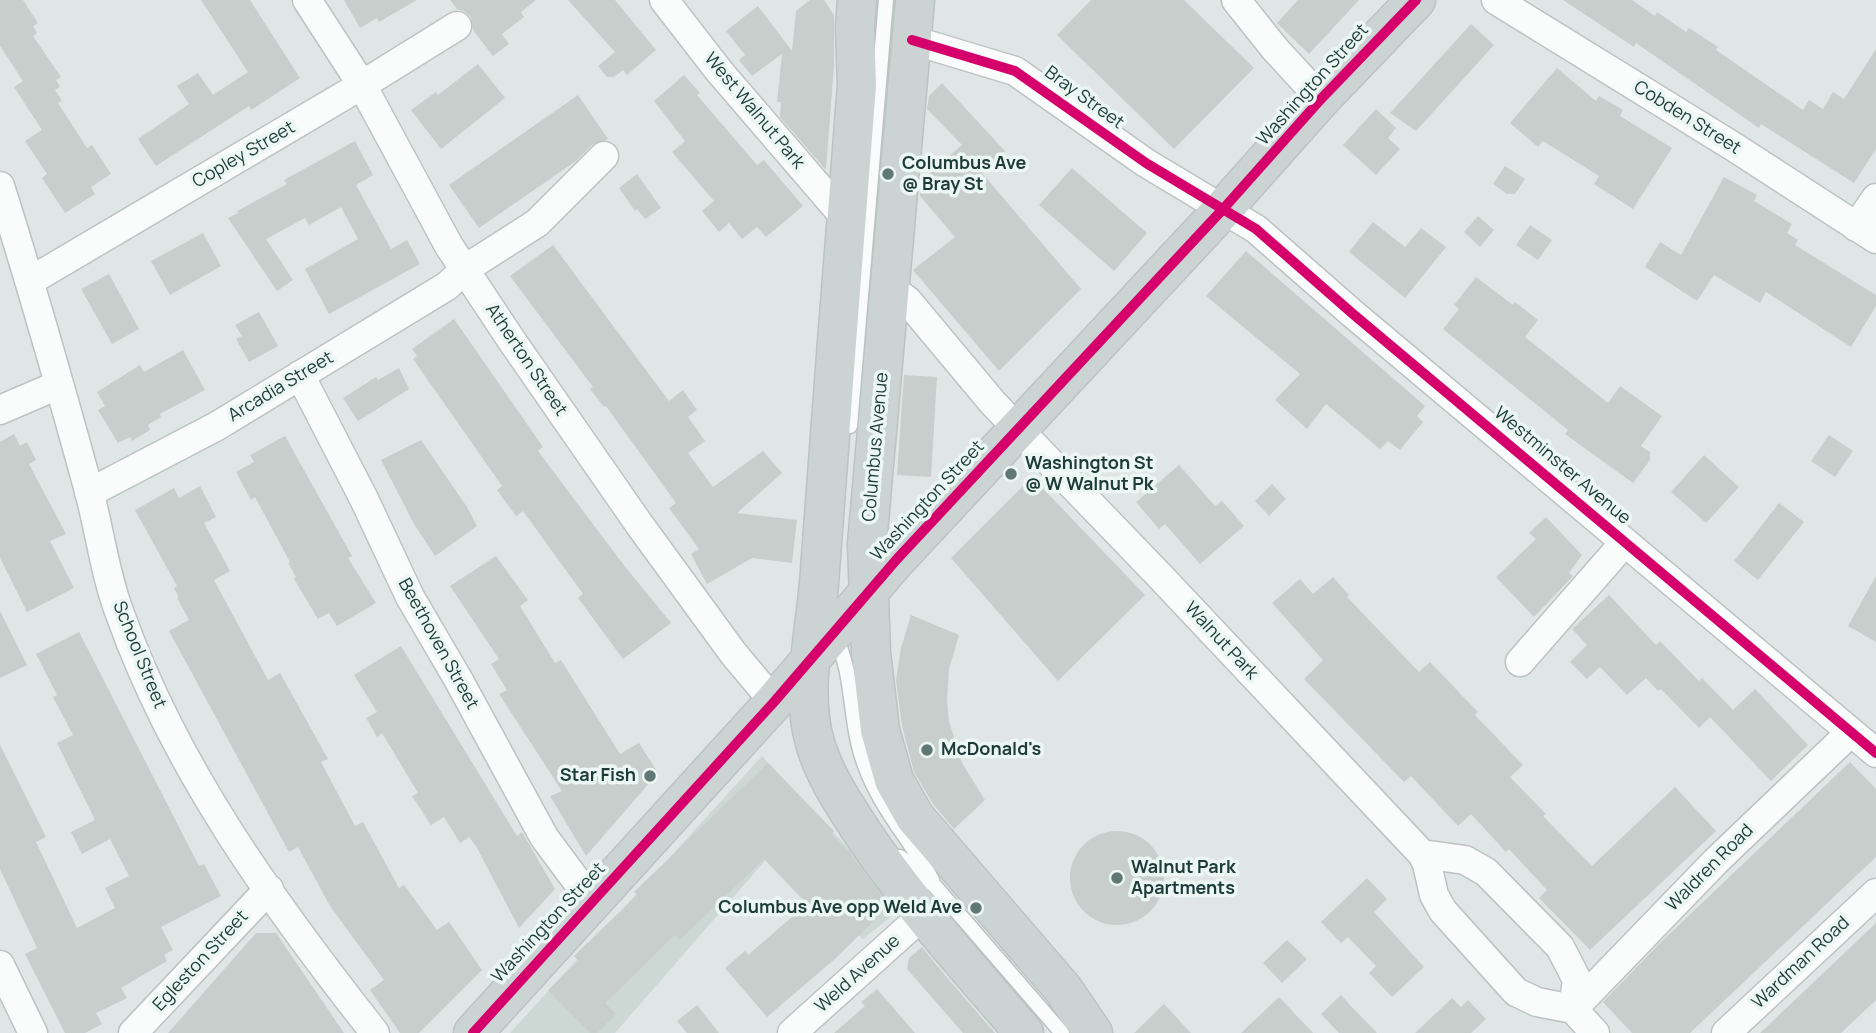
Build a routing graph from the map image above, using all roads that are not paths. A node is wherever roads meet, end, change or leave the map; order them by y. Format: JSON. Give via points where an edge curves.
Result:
{"nodes":[{"id":1,"x":307,"y":0,"type":"edge"},
{"id":2,"x":664,"y":0,"type":"edge"},
{"id":3,"x":858,"y":0,"type":"edge"},
{"id":4,"x":886,"y":0,"type":"edge"},
{"id":5,"x":915,"y":0,"type":"edge"},
{"id":6,"x":1236,"y":0,"type":"edge"},
{"id":7,"x":1416,"y":0,"type":"edge"},
{"id":8,"x":1496,"y":0,"type":"edge"},
{"id":9,"x":457,"y":26,"type":"dead end"},
{"id":10,"x":912,"y":40,"type":"junction"},
{"id":11,"x":362,"y":85,"type":"junction"},
{"id":12,"x":1321,"y":99,"type":"junction"},
{"id":13,"x":604,"y":156,"type":"dead end"},
{"id":14,"x":0,"y":186,"type":"edge"},
{"id":15,"x":1876,"y":198,"type":"edge"},
{"id":16,"x":1224,"y":208,"type":"junction"},
{"id":17,"x":847,"y":220,"type":"junction"},
{"id":18,"x":1866,"y":233,"type":"edge"},
{"id":19,"x":465,"y":269,"type":"junction"},
{"id":20,"x":30,"y":281,"type":"junction"},
{"id":21,"x":891,"y":289,"type":"junction"},
{"id":22,"x":300,"y":375,"type":"junction"},
{"id":23,"x":58,"y":385,"type":"junction"},
{"id":24,"x":0,"y":410,"type":"edge"},
{"id":25,"x":1018,"y":430,"type":"junction"},
{"id":26,"x":848,"y":446,"type":"dead end"},
{"id":27,"x":89,"y":493,"type":"junction"},
{"id":28,"x":1625,"y":542,"type":"junction"},
{"id":29,"x":833,"y":641,"type":"junction"},
{"id":30,"x":1520,"y":662,"type":"dead end"},
{"id":31,"x":774,"y":702,"type":"junction"},
{"id":32,"x":1851,"y":732,"type":"junction"},
{"id":33,"x":1876,"y":753,"type":"edge"},
{"id":34,"x":1422,"y":854,"type":"junction"},
{"id":35,"x":269,"y":889,"type":"junction"},
{"id":36,"x":1876,"y":893,"type":"edge"},
{"id":37,"x":929,"y":900,"type":"junction"},
{"id":38,"x":593,"y":903,"type":"junction"},
{"id":39,"x":0,"y":965,"type":"edge"},
{"id":40,"x":1573,"y":1009,"type":"junction"},
{"id":41,"x":33,"y":1033,"type":"edge"},
{"id":42,"x":133,"y":1033,"type":"edge"},
{"id":43,"x":375,"y":1033,"type":"edge"},
{"id":44,"x":473,"y":1033,"type":"edge"},
{"id":45,"x":792,"y":1033,"type":"edge"},
{"id":46,"x":1024,"y":1033,"type":"edge"},
{"id":47,"x":1062,"y":1033,"type":"edge"},
{"id":48,"x":1093,"y":1033,"type":"edge"},
{"id":49,"x":1595,"y":1033,"type":"edge"},
{"id":50,"x":1727,"y":1033,"type":"edge"}],
"edges":[{"from":1,"to":11,"type":"street","name":"Atherton Street"},
{"from":2,"to":17,"type":"street","name":"West Walnut Park"},
{"from":3,"to":17,"type":"main road","name":"Columbus Avenue"},
{"from":4,"to":26,"type":"lane","name":"Columbus Avenue"},
{"from":5,"to":10,"type":"main road","name":"Columbus Avenue"},
{"from":6,"to":12,"type":"street"},
{"from":7,"to":12,"type":"main road","name":"Washington Street"},
{"from":8,"to":18,"type":"street","name":"Cobden Street"},
{"from":9,"to":11,"type":"street","name":"Copley Street"},
{"from":10,"to":16,"type":"street","name":"Bray Street","via":[[1015,71],[1146,163]]},
{"from":10,"to":21,"type":"main road","name":"Columbus Avenue"},
{"from":11,"to":19,"type":"street","name":"Atherton Street"},
{"from":11,"to":20,"type":"street","name":"Copley Street"},
{"from":12,"to":16,"type":"main road","name":"Washington Street"},
{"from":13,"to":19,"type":"street","name":"Arcadia Street","via":[[537,223]]},
{"from":14,"to":20,"type":"street","name":"School Street"},
{"from":15,"to":18,"type":"street"},
{"from":16,"to":25,"type":"main road","name":"Washington Street"},
{"from":16,"to":28,"type":"street","name":"Westminster Avenue","via":[[1256,229]]},
{"from":17,"to":29,"type":"main road","name":"Columbus Avenue","via":[[820,583]]},
{"from":19,"to":22,"type":"street","name":"Arcadia Street","via":[[447,286]]},
{"from":19,"to":31,"type":"street","name":"Atherton Street","via":[[647,535]]},
{"from":20,"to":23,"type":"street","name":"School Street"},
{"from":21,"to":25,"type":"street","via":[[907,300]]},
{"from":21,"to":29,"type":"main road","name":"Columbus Avenue","via":[[867,544]]},
{"from":22,"to":27,"type":"street","name":"Arcadia Street","via":[[217,426]]},
{"from":22,"to":38,"type":"street","name":"Beethoven Street","via":[[410,597],[544,836]]},
{"from":23,"to":24,"type":"street"},
{"from":23,"to":27,"type":"street","name":"School Street"},
{"from":25,"to":29,"type":"main road","name":"Washington Street"},
{"from":25,"to":34,"type":"street","name":"Walnut Park"},
{"from":27,"to":35,"type":"street","name":"School Street","via":[[119,612],[146,680],[209,800]]},
{"from":28,"to":30,"type":"street"},
{"from":28,"to":32,"type":"street","name":"Westminster Avenue"},
{"from":29,"to":31,"type":"main road","name":"Washington Street"},
{"from":29,"to":37,"type":"lane","name":"Columbus Avenue","via":[[825,718],[836,763],[859,804],[912,869]]},
{"from":29,"to":37,"type":"main road","name":"Columbus Avenue","via":[[808,703],[818,753],[858,825]]},
{"from":29,"to":48,"type":"main road","name":"Columbus Avenue","via":[[871,652],[880,730],[904,800],[925,831],[1063,989]]},
{"from":31,"to":38,"type":"main road","name":"Washington Street"},
{"from":32,"to":33,"type":"street","name":"Westminster Avenue"},
{"from":32,"to":40,"type":"street","name":"Waldren Road","via":[[1716,861]]},
{"from":34,"to":40,"type":"street","name":"Walnut Park","via":[[1443,911],[1516,992],[1537,1002]]},
{"from":34,"to":40,"type":"street","via":[[1465,860],[1486,872],[1560,947],[1577,980]]},
{"from":35,"to":42,"type":"street","name":"Egleston Street"},
{"from":35,"to":43,"type":"street","name":"School Street"},
{"from":36,"to":50,"type":"street","name":"Wardman Road"},
{"from":37,"to":45,"type":"street","name":"Weld Avenue"},
{"from":37,"to":46,"type":"main road","name":"Columbus Avenue"},
{"from":37,"to":47,"type":"lane","name":"Columbus Avenue"},
{"from":38,"to":44,"type":"main road","name":"Washington Street"},
{"from":39,"to":41,"type":"street"},
{"from":40,"to":49,"type":"street"}]}
